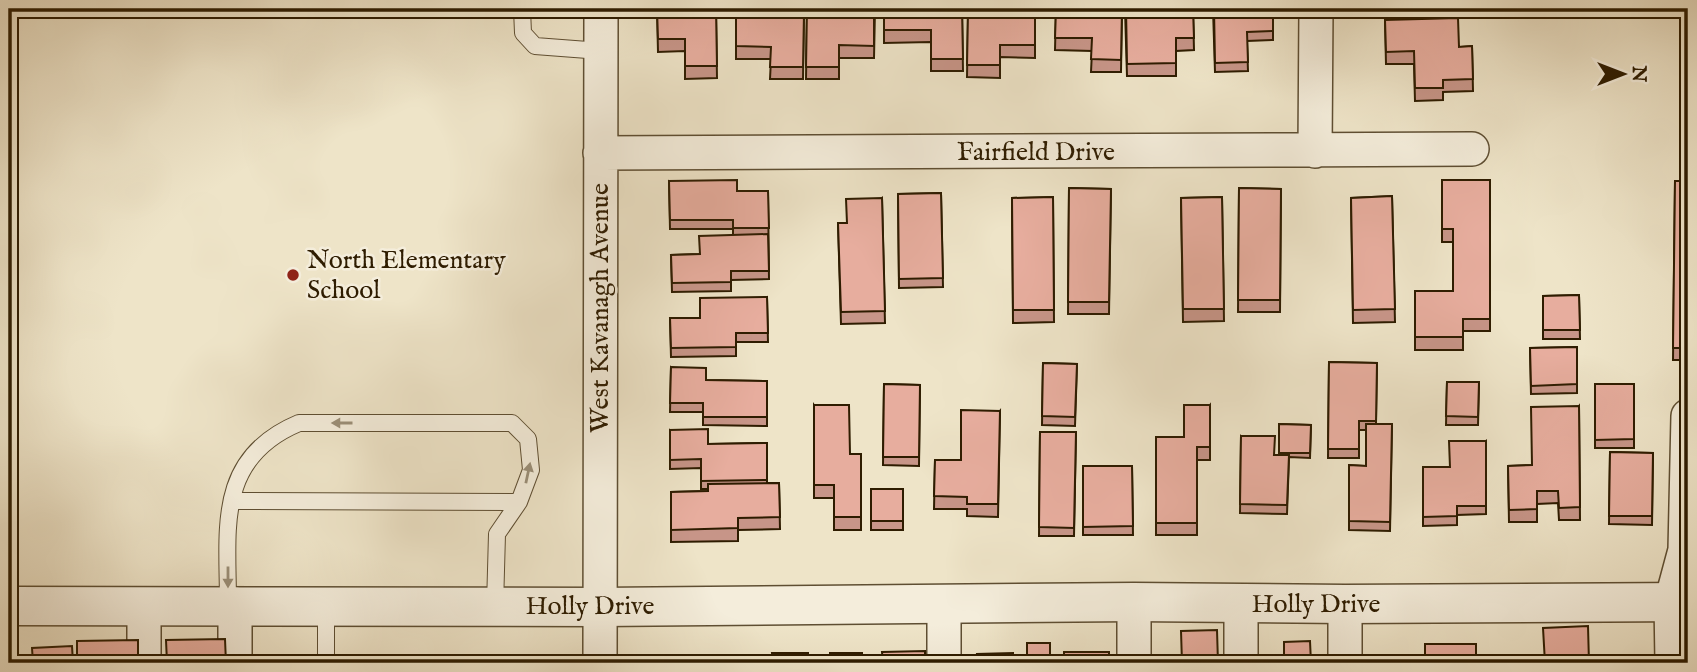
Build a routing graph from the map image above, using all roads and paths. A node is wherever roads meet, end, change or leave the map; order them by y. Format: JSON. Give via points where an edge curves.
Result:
{"nodes":[{"id":1,"x":522,"y":9,"type":"edge"},
{"id":2,"x":601,"y":9,"type":"edge"},
{"id":3,"x":1316,"y":9,"type":"edge"},
{"id":4,"x":601,"y":51,"type":"junction"},
{"id":5,"x":1472,"y":149,"type":"dead end"},
{"id":6,"x":1315,"y":150,"type":"junction"},
{"id":7,"x":600,"y":153,"type":"junction"},
{"id":8,"x":1688,"y":416,"type":"edge"},
{"id":9,"x":232,"y":501,"type":"junction"},
{"id":10,"x":519,"y":502,"type":"junction"},
{"id":11,"x":1134,"y":602,"type":"junction"},
{"id":12,"x":1680,"y":602,"type":"edge"},
{"id":13,"x":232,"y":604,"type":"junction"},
{"id":14,"x":944,"y":604,"type":"junction"},
{"id":15,"x":1241,"y":604,"type":"junction"},
{"id":16,"x":1345,"y":604,"type":"junction"},
{"id":17,"x":326,"y":605,"type":"junction"},
{"id":18,"x":9,"y":606,"type":"edge"},
{"id":19,"x":145,"y":606,"type":"junction"},
{"id":20,"x":495,"y":606,"type":"junction"},
{"id":21,"x":600,"y":607,"type":"junction"},
{"id":22,"x":144,"y":663,"type":"edge"},
{"id":23,"x":235,"y":663,"type":"edge"},
{"id":24,"x":326,"y":663,"type":"edge"},
{"id":25,"x":600,"y":663,"type":"edge"},
{"id":26,"x":944,"y":663,"type":"edge"},
{"id":27,"x":1135,"y":663,"type":"edge"},
{"id":28,"x":1241,"y":663,"type":"edge"},
{"id":29,"x":1345,"y":663,"type":"edge"},
{"id":30,"x":1672,"y":663,"type":"edge"}],
"edges":[{"from":1,"to":4,"type":"lane","via":[[523,33],[535,46]]},
{"from":2,"to":4,"type":"street","name":"West Kavanagh Avenue"},
{"from":3,"to":6,"type":"street"},
{"from":4,"to":7,"type":"street","name":"West Kavanagh Avenue"},
{"from":5,"to":6,"type":"street","name":"Fairfield Drive"},
{"from":6,"to":7,"type":"street","name":"Fairfield Drive"},
{"from":7,"to":21,"type":"street","name":"West Kavanagh Avenue"},
{"from":8,"to":12,"type":"street"},
{"from":9,"to":10,"type":"lane"},
{"from":10,"to":9,"type":"lane","one_way":true,"via":[[531,470],[528,439],[512,424],[299,424],[276,433],[254,451],[236,482]]},
{"from":9,"to":13,"type":"lane","one_way":true,"via":[[228,516]]},
{"from":10,"to":20,"type":"lane","via":[[497,534]]},
{"from":11,"to":14,"type":"street","name":"Holly Drive"},
{"from":11,"to":15,"type":"street","name":"Holly Drive"},
{"from":11,"to":27,"type":"street"},
{"from":12,"to":16,"type":"street","name":"Holly Drive"},
{"from":12,"to":30,"type":"street"},
{"from":13,"to":17,"type":"street","name":"Holly Drive"},
{"from":13,"to":19,"type":"street","name":"Holly Drive"},
{"from":13,"to":23,"type":"street"},
{"from":14,"to":21,"type":"street","name":"Holly Drive"},
{"from":14,"to":26,"type":"street"},
{"from":15,"to":16,"type":"street","name":"Holly Drive"},
{"from":15,"to":28,"type":"street"},
{"from":16,"to":29,"type":"street"},
{"from":17,"to":20,"type":"street","name":"Holly Drive"},
{"from":17,"to":24,"type":"lane"},
{"from":18,"to":19,"type":"street","name":"Holly Drive"},
{"from":19,"to":22,"type":"street"},
{"from":20,"to":21,"type":"street","name":"Holly Drive"},
{"from":21,"to":25,"type":"street","name":"West Kavanagh Avenue"}]}
